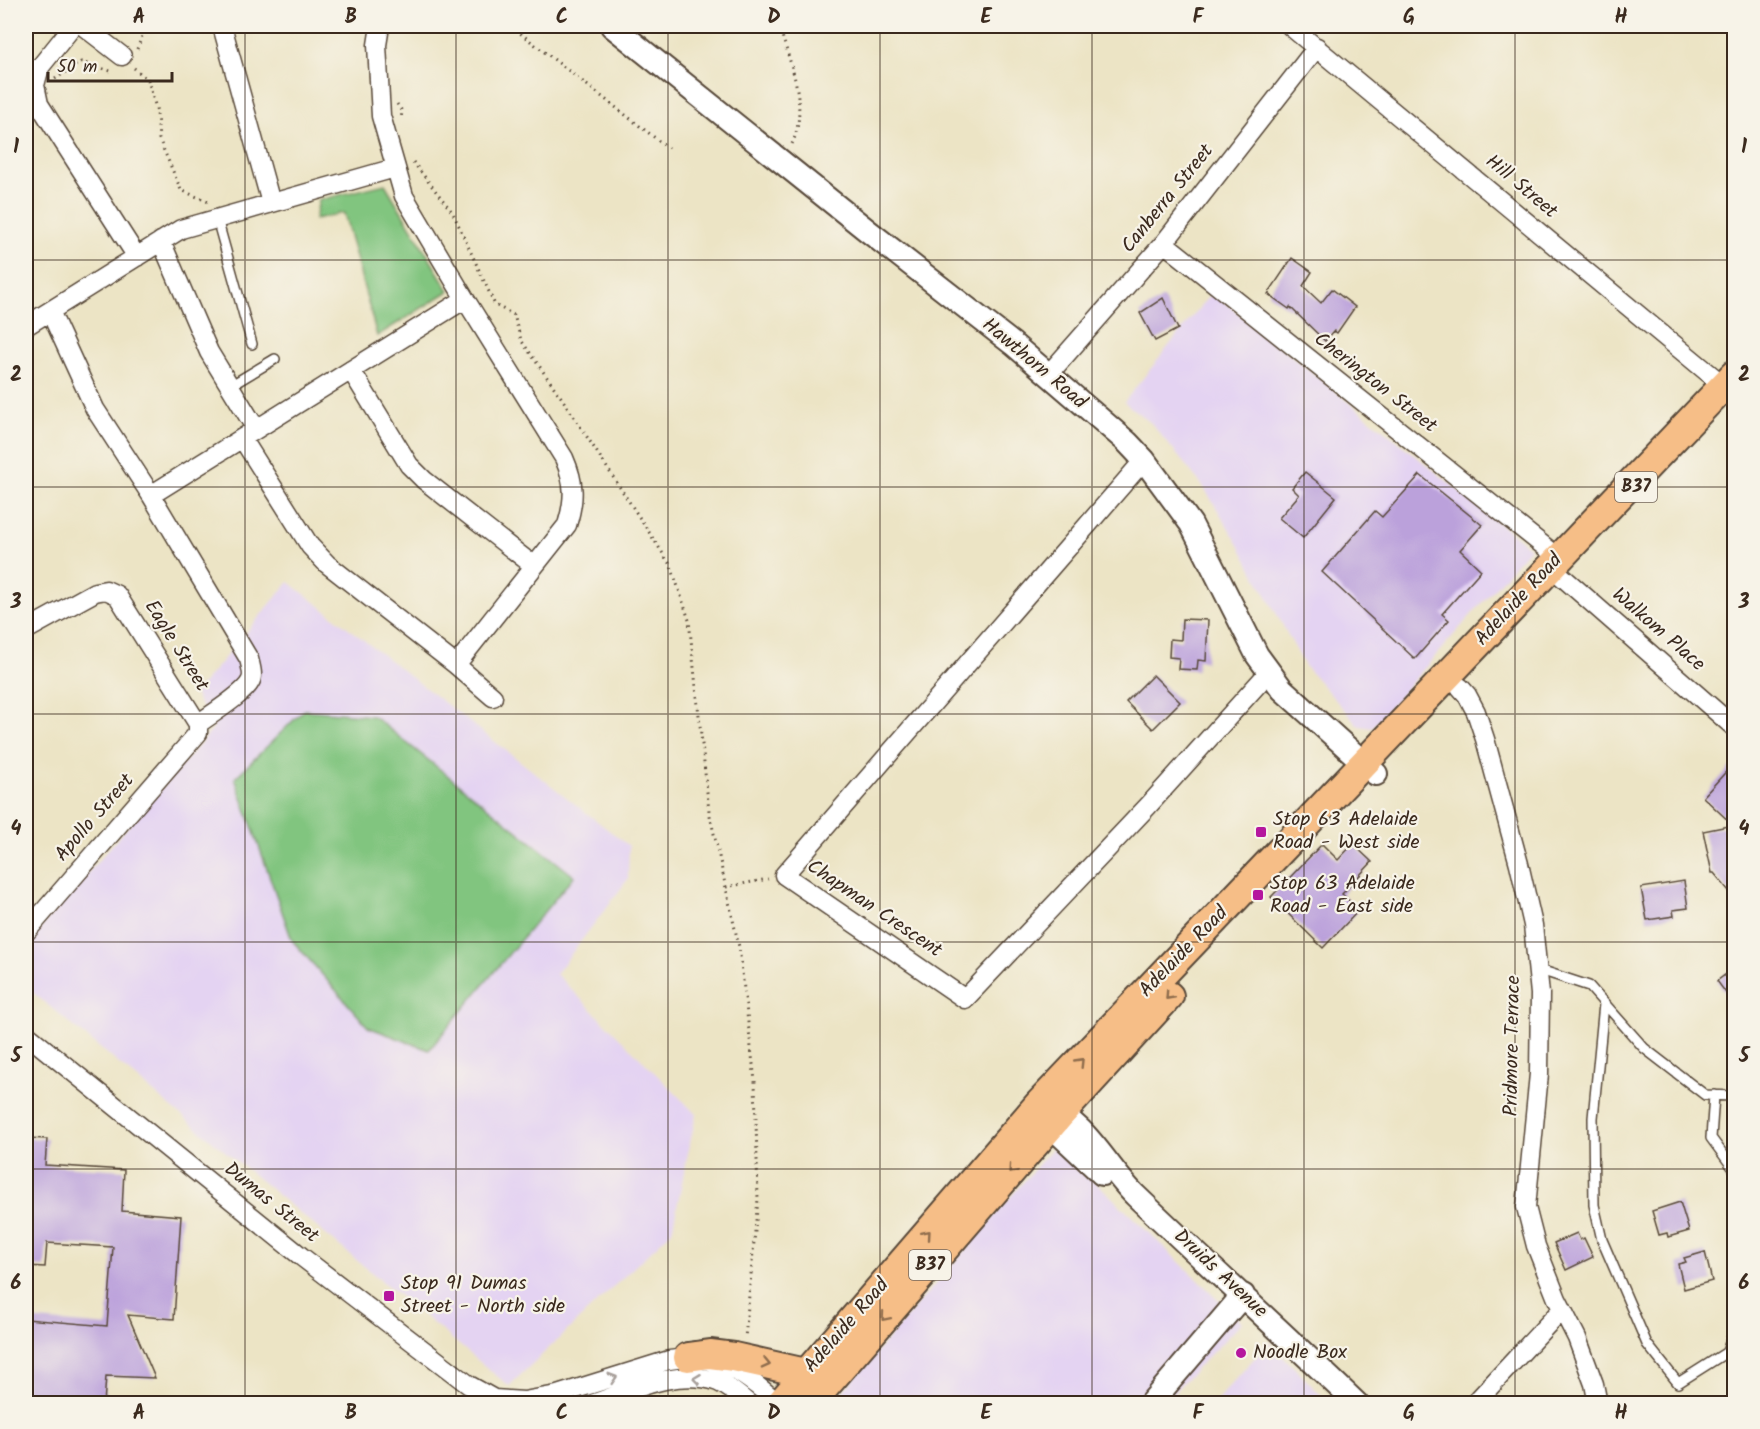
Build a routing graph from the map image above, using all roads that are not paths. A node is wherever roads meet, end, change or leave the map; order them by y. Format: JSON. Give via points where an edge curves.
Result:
{"nodes":[{"id":1,"x":73,"y":26,"type":"edge"},
{"id":2,"x":83,"y":26,"type":"edge"},
{"id":3,"x":222,"y":26,"type":"edge"},
{"id":4,"x":380,"y":26,"type":"edge"},
{"id":5,"x":612,"y":26,"type":"edge"},
{"id":6,"x":1298,"y":28,"type":"edge"},
{"id":7,"x":1317,"y":47,"type":"junction"},
{"id":8,"x":122,"y":56,"type":"road end"},
{"id":9,"x":395,"y":168,"type":"junction"},
{"id":10,"x":272,"y":203,"type":"junction"},
{"id":11,"x":217,"y":219,"type":"junction"},
{"id":12,"x":161,"y":241,"type":"junction"},
{"id":13,"x":1164,"y":243,"type":"junction"},
{"id":14,"x":137,"y":257,"type":"junction"},
{"id":15,"x":465,"y":298,"type":"junction"},
{"id":16,"x":50,"y":311,"type":"junction"},
{"id":17,"x":26,"y":324,"type":"edge"},
{"id":18,"x":252,"y":344,"type":"dead end"},
{"id":19,"x":275,"y":359,"type":"dead end"},
{"id":20,"x":351,"y":370,"type":"junction"},
{"id":21,"x":1048,"y":375,"type":"junction"},
{"id":22,"x":1729,"y":380,"type":"edge"},
{"id":23,"x":230,"y":386,"type":"junction"},
{"id":24,"x":249,"y":433,"type":"junction"},
{"id":25,"x":1144,"y":460,"type":"junction"},
{"id":26,"x":151,"y":495,"type":"junction"},
{"id":27,"x":534,"y":566,"type":"junction"},
{"id":28,"x":1559,"y":568,"type":"junction"},
{"id":29,"x":26,"y":630,"type":"edge"},
{"id":30,"x":456,"y":665,"type":"junction"},
{"id":31,"x":1268,"y":673,"type":"junction"},
{"id":32,"x":1460,"y":687,"type":"junction"},
{"id":33,"x":494,"y":697,"type":"dead end"},
{"id":34,"x":1734,"y":727,"type":"edge"},
{"id":35,"x":198,"y":729,"type":"junction"},
{"id":36,"x":1370,"y":768,"type":"junction"},
{"id":37,"x":26,"y":932,"type":"edge"},
{"id":38,"x":1537,"y":969,"type":"junction"},
{"id":39,"x":1604,"y":1004,"type":"junction"},
{"id":40,"x":26,"y":1034,"type":"edge"},
{"id":41,"x":1713,"y":1095,"type":"junction"},
{"id":42,"x":1734,"y":1096,"type":"edge"},
{"id":43,"x":1051,"y":1114,"type":"junction"},
{"id":44,"x":1734,"y":1169,"type":"edge"},
{"id":45,"x":1243,"y":1295,"type":"junction"},
{"id":46,"x":1562,"y":1309,"type":"junction"},
{"id":47,"x":1734,"y":1330,"type":"edge"},
{"id":48,"x":688,"y":1357,"type":"junction"},
{"id":49,"x":806,"y":1373,"type":"junction"},
{"id":50,"x":499,"y":1401,"type":"edge"},
{"id":51,"x":592,"y":1404,"type":"edge"},
{"id":52,"x":749,"y":1404,"type":"edge"},
{"id":53,"x":780,"y":1404,"type":"edge"},
{"id":54,"x":810,"y":1404,"type":"edge"},
{"id":55,"x":1150,"y":1404,"type":"edge"},
{"id":56,"x":1357,"y":1404,"type":"edge"},
{"id":57,"x":1474,"y":1404,"type":"edge"},
{"id":58,"x":1598,"y":1404,"type":"edge"}],
"edges":[{"from":1,"to":14,"type":"street","via":[[40,67],[35,85],[39,104]]},
{"from":2,"to":8,"type":"street"},
{"from":3,"to":10,"type":"street"},
{"from":4,"to":9,"type":"street","via":[[376,45],[381,116]]},
{"from":5,"to":21,"type":"street","name":"Hawthorn Road"},
{"from":6,"to":7,"type":"street","name":"Hill Street"},
{"from":7,"to":13,"type":"street","name":"Canberra Street"},
{"from":7,"to":22,"type":"street","name":"Hill Street"},
{"from":9,"to":10,"type":"street"},
{"from":9,"to":15,"type":"street","via":[[404,196]]},
{"from":10,"to":11,"type":"street"},
{"from":11,"to":12,"type":"street","via":[[181,229]]},
{"from":11,"to":18,"type":"lane"},
{"from":12,"to":14,"type":"street"},
{"from":12,"to":23,"type":"street","via":[[209,352]]},
{"from":13,"to":21,"type":"street","name":"Canberra Street"},
{"from":13,"to":28,"type":"street","name":"Cherington Street"},
{"from":14,"to":16,"type":"street"},
{"from":15,"to":20,"type":"street"},
{"from":15,"to":27,"type":"street","via":[[572,475],[574,492],[567,525]]},
{"from":16,"to":17,"type":"street"},
{"from":16,"to":26,"type":"street","via":[[95,409]]},
{"from":19,"to":23,"type":"lane"},
{"from":20,"to":24,"type":"street"},
{"from":20,"to":27,"type":"street","via":[[409,465]]},
{"from":21,"to":25,"type":"street","name":"Hawthorn Road"},
{"from":22,"to":28,"type":"main road","name":"Adelaide Road","number":"B37","via":[[1676,434]]},
{"from":23,"to":24,"type":"street"},
{"from":24,"to":26,"type":"street"},
{"from":24,"to":30,"type":"street","via":[[310,546],[327,564]]},
{"from":25,"to":31,"type":"street","name":"Hawthorn Road","via":[[1191,524]]},
{"from":25,"to":31,"type":"street","name":"Chapman Crescent","via":[[784,875],[965,999]]},
{"from":26,"to":35,"type":"street","name":"Apollo Street","via":[[249,659],[252,671],[245,689]]},
{"from":27,"to":30,"type":"street"},
{"from":28,"to":32,"type":"main road","name":"Adelaide Road","number":"B37"},
{"from":28,"to":34,"type":"street","name":"Walkom Place"},
{"from":28,"to":36,"type":"main road","name":"Adelaide Road","number":"B37"},
{"from":29,"to":35,"type":"street","name":"Eagle Street","via":[[95,592],[106,590],[117,595]]},
{"from":30,"to":33,"type":"street"},
{"from":31,"to":36,"type":"street","name":"Hawthorn Road"},
{"from":32,"to":36,"type":"main road","name":"Adelaide Road","number":"B37"},
{"from":32,"to":38,"type":"street","name":"Pridmore Terrace","via":[[1478,718],[1519,864],[1533,925]]},
{"from":35,"to":37,"type":"street","name":"Apollo Street"},
{"from":36,"to":43,"type":"main road","name":"Adelaide Road","number":"B37"},
{"from":38,"to":39,"type":"lane","via":[[1589,986]]},
{"from":38,"to":46,"type":"street","name":"Pridmore Terrace","via":[[1539,1074],[1526,1207],[1536,1246]]},
{"from":39,"to":41,"type":"lane","via":[[1644,1048],[1705,1095]]},
{"from":39,"to":47,"type":"lane","via":[[1593,1118],[1594,1205],[1602,1240],[1647,1344],[1678,1383],[1727,1352]]},
{"from":40,"to":50,"type":"street","name":"Dumas Street","via":[[302,1257],[469,1385]]},
{"from":41,"to":42,"type":"lane"},
{"from":41,"to":44,"type":"lane","via":[[1711,1138]]},
{"from":43,"to":45,"type":"street","name":"Druids Avenue","via":[[1089,1139],[1134,1194]]},
{"from":49,"to":43,"type":"main road","name":"Adelaide Road","number":"B37","one_way":true},
{"from":43,"to":54,"type":"main road","name":"Adelaide Road","number":"B37","one_way":true},
{"from":45,"to":55,"type":"street"},
{"from":45,"to":56,"type":"street","name":"Druids Avenue"},
{"from":46,"to":57,"type":"street"},
{"from":46,"to":58,"type":"street","name":"Pridmore Terrace","via":[[1577,1338]]},
{"from":48,"to":49,"type":"main road","one_way":true,"via":[[718,1355]]},
{"from":50,"to":48,"type":"street","name":"Dumas Street","one_way":true,"via":[[557,1395]]},
{"from":48,"to":53,"type":"street","name":"Dumas Street","via":[[715,1361],[753,1381]]},
{"from":49,"to":53,"type":"main road","name":"Adelaide Road","number":"B37"},
{"from":52,"to":51,"type":"street","one_way":true,"via":[[719,1383],[676,1377]]}]}
